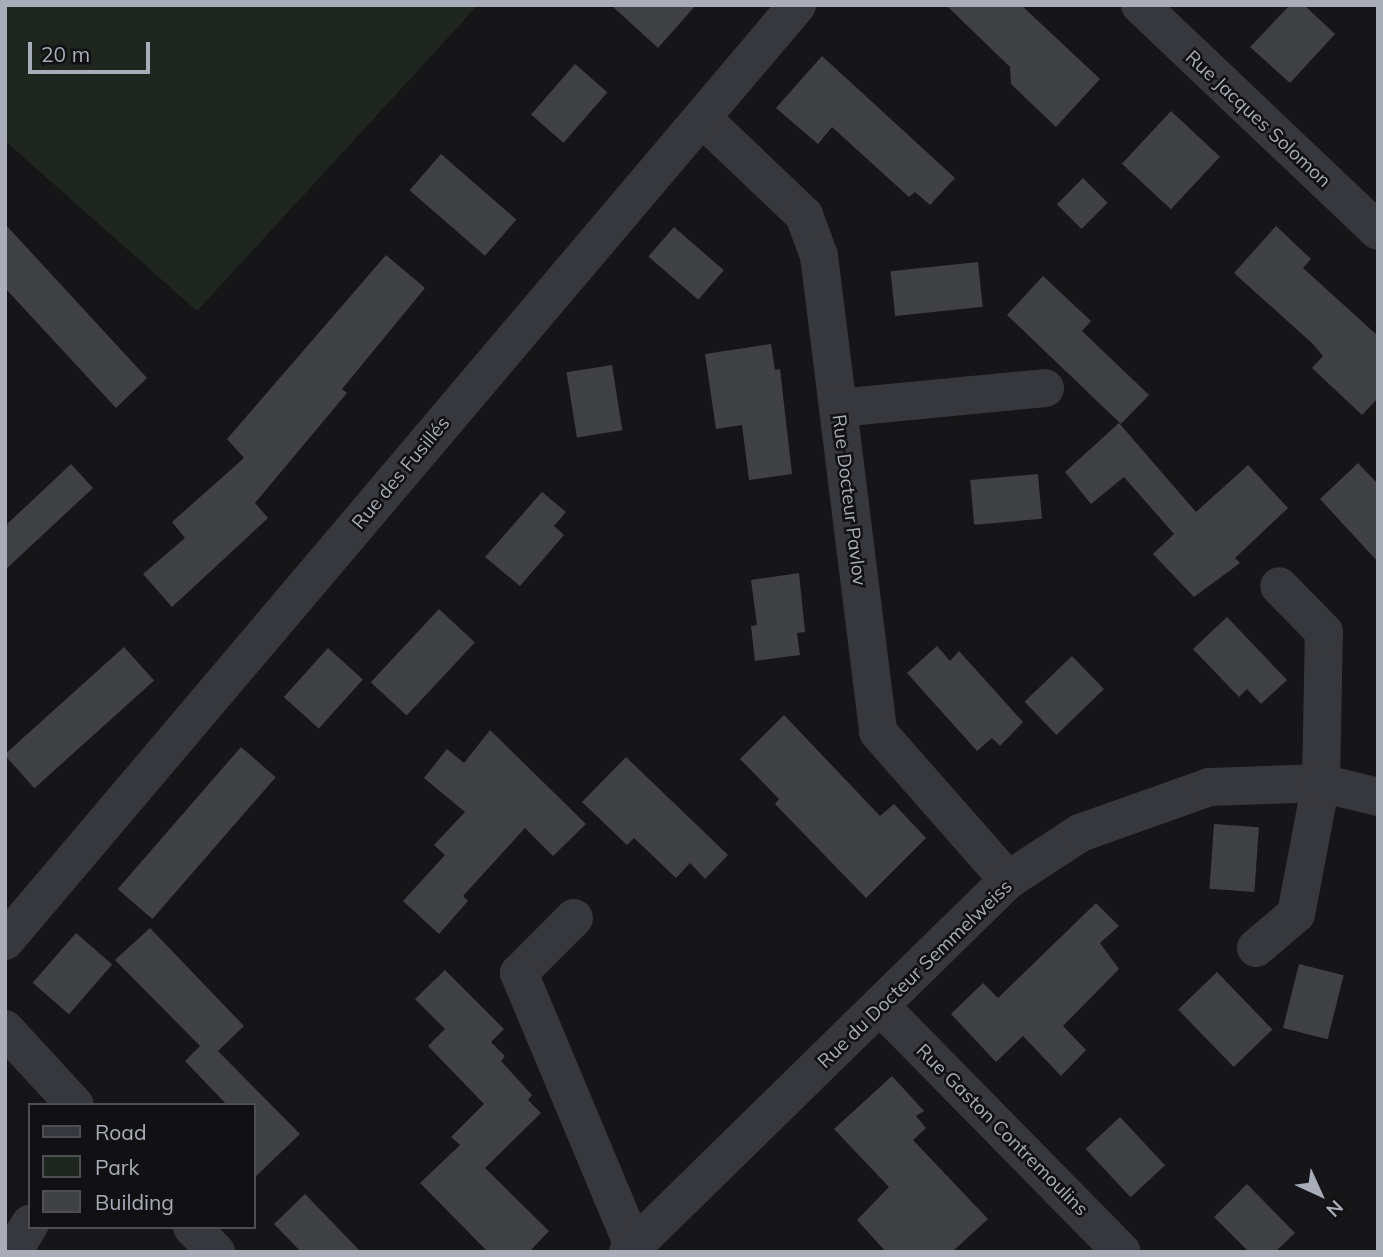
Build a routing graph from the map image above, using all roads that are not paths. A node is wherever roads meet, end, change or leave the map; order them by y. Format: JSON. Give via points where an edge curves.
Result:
{"nodes":[{"id":1,"x":797,"y":5,"type":"edge"},
{"id":2,"x":1140,"y":5,"type":"edge"},
{"id":3,"x":702,"y":118,"type":"junction"},
{"id":4,"x":1368,"y":222,"type":"edge"},
{"id":5,"x":1045,"y":388,"type":"dead end"},
{"id":6,"x":838,"y":408,"type":"junction"},
{"id":7,"x":1279,"y":586,"type":"dead end"},
{"id":8,"x":1321,"y":783,"type":"junction"},
{"id":9,"x":1378,"y":797,"type":"edge"},
{"id":10,"x":1008,"y":880,"type":"junction"},
{"id":11,"x":574,"y":918,"type":"dead end"},
{"id":12,"x":5,"y":941,"type":"edge"},
{"id":13,"x":1256,"y":948,"type":"dead end"},
{"id":14,"x":882,"y":1008,"type":"junction"},
{"id":15,"x":5,"y":1029,"type":"edge"},
{"id":16,"x":73,"y":1103,"type":"edge"},
{"id":17,"x":28,"y":1227,"type":"edge"},
{"id":18,"x":194,"y":1229,"type":"edge"},
{"id":19,"x":645,"y":1245,"type":"edge"},
{"id":20,"x":13,"y":1252,"type":"edge"},
{"id":21,"x":216,"y":1252,"type":"edge"},
{"id":22,"x":1122,"y":1252,"type":"edge"}],
"edges":[{"from":1,"to":3,"type":"street","name":"Rue des Fusillés"},
{"from":2,"to":4,"type":"street","name":"Rue Jacques Solomon"},
{"from":3,"to":6,"type":"street","name":"Rue Docteur Pavlov","via":[[804,215],[819,256]]},
{"from":3,"to":12,"type":"street","name":"Rue des Fusillés"},
{"from":5,"to":6,"type":"street"},
{"from":6,"to":10,"type":"street","name":"Rue Docteur Pavlov","via":[[878,732]]},
{"from":7,"to":8,"type":"street","via":[[1324,632]]},
{"from":8,"to":9,"type":"street","name":"Rue du Docteur Semmelweiss"},
{"from":8,"to":10,"type":"street","name":"Rue du Docteur Semmelweiss","via":[[1209,787],[1080,833]]},
{"from":8,"to":13,"type":"street","via":[[1296,914]]},
{"from":10,"to":14,"type":"street","name":"Rue du Docteur Semmelweiss"},
{"from":11,"to":19,"type":"street","via":[[519,973]]},
{"from":14,"to":19,"type":"street","name":"Rue du Docteur Semmelweiss"},
{"from":14,"to":22,"type":"street","name":"Rue Gaston Contremoulins"},
{"from":15,"to":16,"type":"street"},
{"from":17,"to":20,"type":"street"},
{"from":18,"to":21,"type":"street"}]}
